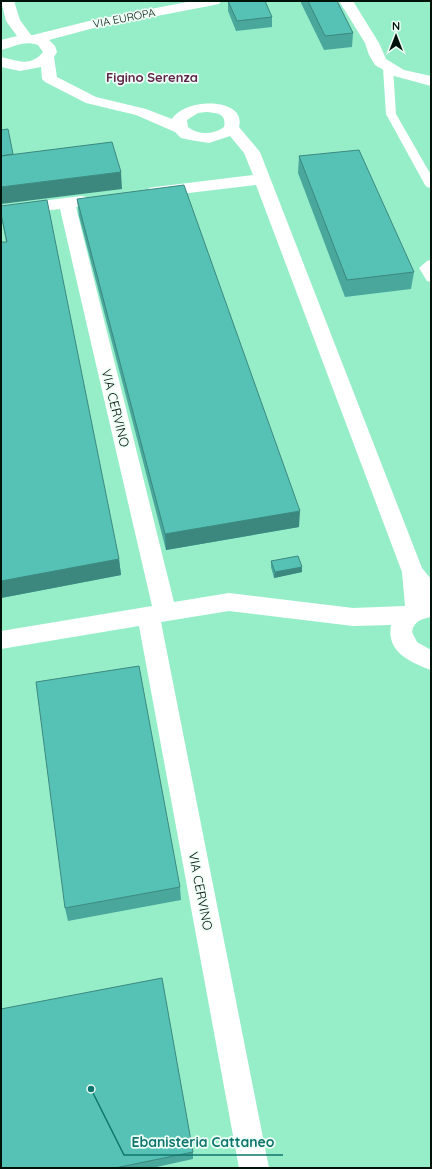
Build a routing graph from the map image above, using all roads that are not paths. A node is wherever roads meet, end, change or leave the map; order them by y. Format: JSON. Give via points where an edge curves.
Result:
{"nodes":[{"id":1,"x":7,"y":1,"type":"edge"},
{"id":2,"x":214,"y":1,"type":"edge"},
{"id":3,"x":346,"y":1,"type":"edge"},
{"id":4,"x":13,"y":21,"type":"junction"},
{"id":5,"x":89,"y":25,"type":"junction"},
{"id":6,"x":30,"y":39,"type":"junction"},
{"id":7,"x":372,"y":43,"type":"junction"},
{"id":8,"x":3,"y":45,"type":"edge"},
{"id":9,"x":48,"y":52,"type":"junction"},
{"id":10,"x":1,"y":62,"type":"edge"},
{"id":11,"x":20,"y":66,"type":"junction"},
{"id":12,"x":388,"y":68,"type":"junction"},
{"id":13,"x":431,"y":73,"type":"edge"},
{"id":14,"x":50,"y":79,"type":"junction"},
{"id":15,"x":431,"y":81,"type":"edge"},
{"id":16,"x":186,"y":111,"type":"junction"},
{"id":17,"x":141,"y":112,"type":"junction"},
{"id":18,"x":179,"y":128,"type":"junction"},
{"id":19,"x":232,"y":128,"type":"junction"},
{"id":20,"x":208,"y":138,"type":"junction"},
{"id":21,"x":252,"y":152,"type":"junction"},
{"id":22,"x":263,"y":179,"type":"junction"},
{"id":23,"x":431,"y":185,"type":"edge"},
{"id":24,"x":137,"y":194,"type":"edge"},
{"id":25,"x":98,"y":199,"type":"edge"},
{"id":26,"x":67,"y":203,"type":"junction"},
{"id":27,"x":1,"y":211,"type":"edge"},
{"id":28,"x":431,"y":264,"type":"edge"},
{"id":29,"x":431,"y":278,"type":"edge"},
{"id":30,"x":417,"y":612,"type":"edge"},
{"id":31,"x":157,"y":614,"type":"junction"},
{"id":32,"x":1,"y":640,"type":"edge"},
{"id":33,"x":431,"y":660,"type":"edge"},
{"id":34,"x":254,"y":1168,"type":"edge"}],
"edges":[{"from":1,"to":4,"type":"street"},
{"from":2,"to":5,"type":"street","name":"VIA EUROPA"},
{"from":3,"to":7,"type":"street"},
{"from":4,"to":6,"type":"street"},
{"from":4,"to":8,"type":"street"},
{"from":5,"to":6,"type":"street","name":"VIA EUROPA"},
{"from":5,"to":9,"type":"street"},
{"from":6,"to":8,"type":"street","name":"VIA EUROPA"},
{"from":6,"to":9,"type":"street","via":[[43,42]]},
{"from":7,"to":12,"type":"street","via":[[380,62]]},
{"from":7,"to":13,"type":"street","via":[[398,62]]},
{"from":9,"to":11,"type":"street","via":[[42,61]]},
{"from":9,"to":14,"type":"street"},
{"from":10,"to":11,"type":"street"},
{"from":11,"to":14,"type":"street"},
{"from":12,"to":15,"type":"street","via":[[409,77]]},
{"from":12,"to":23,"type":"lane","via":[[391,114]]},
{"from":14,"to":17,"type":"street","via":[[91,100]]},
{"from":16,"to":17,"type":"street"},
{"from":16,"to":18,"type":"street","via":[[180,116]]},
{"from":16,"to":19,"type":"street","via":[[206,107],[222,110],[232,118]]},
{"from":17,"to":18,"type":"street"},
{"from":18,"to":20,"type":"street","via":[[197,137]]},
{"from":19,"to":20,"type":"street"},
{"from":19,"to":21,"type":"street"},
{"from":20,"to":21,"type":"street"},
{"from":21,"to":22,"type":"street"},
{"from":22,"to":24,"type":"street"},
{"from":22,"to":30,"type":"street","via":[[413,572]]},
{"from":25,"to":26,"type":"street"},
{"from":26,"to":27,"type":"street"},
{"from":26,"to":31,"type":"street","name":"VIA CERVINO"},
{"from":28,"to":29,"type":"lane","via":[[425,268]]},
{"from":30,"to":31,"type":"street","via":[[353,617],[228,602]]},
{"from":30,"to":33,"type":"street","via":[[404,644],[412,653]]},
{"from":31,"to":32,"type":"street"},
{"from":31,"to":34,"type":"street","name":"VIA CERVINO"}]}
